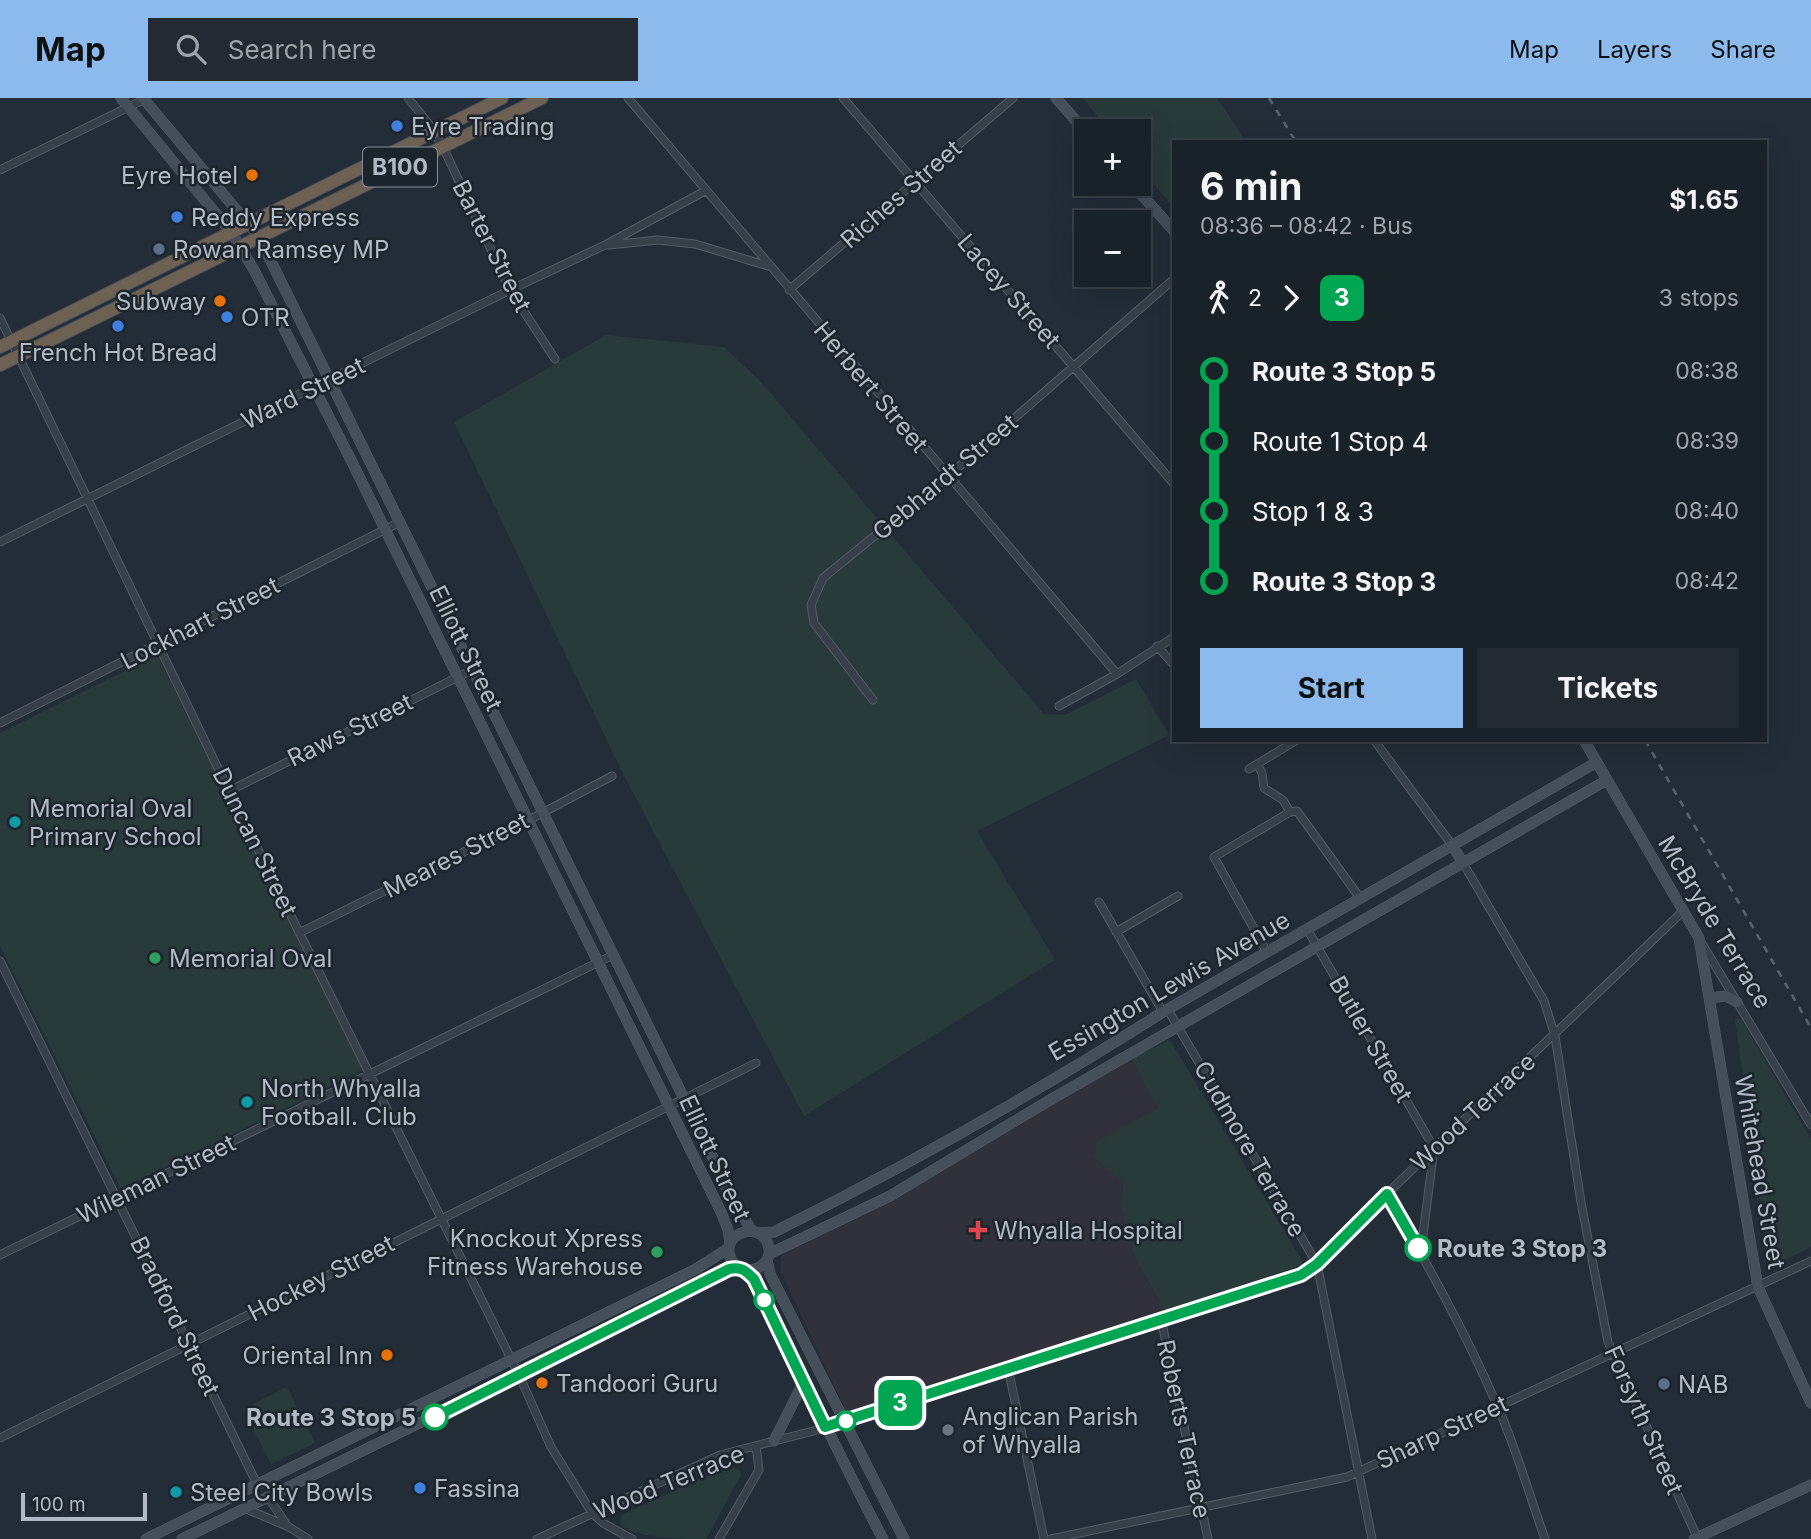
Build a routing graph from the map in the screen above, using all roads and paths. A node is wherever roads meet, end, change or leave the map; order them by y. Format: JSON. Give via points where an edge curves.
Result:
{"nodes":[{"id":1,"x":121,"y":98,"type":"edge"},
{"id":2,"x":408,"y":98,"type":"edge"},
{"id":3,"x":502,"y":98,"type":"edge"},
{"id":4,"x":542,"y":98,"type":"edge"},
{"id":5,"x":628,"y":98,"type":"edge"},
{"id":6,"x":844,"y":98,"type":"edge"},
{"id":7,"x":1013,"y":98,"type":"edge"},
{"id":8,"x":1056,"y":98,"type":"edge"},
{"id":9,"x":145,"y":99,"type":"edge"},
{"id":10,"x":128,"y":107,"type":"junction"},
{"id":11,"x":1075,"y":119,"type":"edge"},
{"id":12,"x":435,"y":132,"type":"junction"},
{"id":13,"x":443,"y":146,"type":"junction"},
{"id":14,"x":0,"y":170,"type":"edge"},
{"id":15,"x":342,"y":178,"type":"junction"},
{"id":16,"x":916,"y":183,"type":"junction"},
{"id":17,"x":705,"y":191,"type":"junction"},
{"id":18,"x":349,"y":192,"type":"junction"},
{"id":19,"x":1143,"y":196,"type":"edge"},
{"id":20,"x":250,"y":223,"type":"junction"},
{"id":21,"x":1172,"y":229,"type":"edge"},
{"id":22,"x":231,"y":232,"type":"junction"},
{"id":23,"x":259,"y":237,"type":"junction"},
{"id":24,"x":606,"y":245,"type":"junction"},
{"id":25,"x":240,"y":246,"type":"junction"},
{"id":26,"x":769,"y":267,"type":"junction"},
{"id":27,"x":1172,"y":281,"type":"edge"},
{"id":28,"x":123,"y":286,"type":"junction"},
{"id":29,"x":510,"y":290,"type":"junction"},
{"id":30,"x":789,"y":290,"type":"junction"},
{"id":31,"x":130,"y":300,"type":"junction"},
{"id":32,"x":0,"y":318,"type":"edge"},
{"id":33,"x":6,"y":344,"type":"edge"},
{"id":34,"x":19,"y":355,"type":"junction"},
{"id":35,"x":555,"y":359,"type":"dead end"},
{"id":36,"x":0,"y":365,"type":"edge"},
{"id":37,"x":1074,"y":366,"type":"junction"},
{"id":38,"x":330,"y":380,"type":"junction"},
{"id":39,"x":314,"y":387,"type":"junction"},
{"id":40,"x":947,"y":477,"type":"junction"},
{"id":41,"x":1172,"y":482,"type":"edge"},
{"id":42,"x":89,"y":499,"type":"junction"},
{"id":43,"x":400,"y":522,"type":"junction"},
{"id":44,"x":385,"y":530,"type":"junction"},
{"id":45,"x":0,"y":542,"type":"edge"},
{"id":46,"x":1172,"y":638,"type":"edge"},
{"id":47,"x":158,"y":644,"type":"junction"},
{"id":48,"x":1157,"y":646,"type":"junction"},
{"id":49,"x":1172,"y":664,"type":"edge"},
{"id":50,"x":472,"y":670,"type":"junction"},
{"id":51,"x":1117,"y":674,"type":"junction"},
{"id":52,"x":457,"y":677,"type":"junction"},
{"id":53,"x":873,"y":700,"type":"dead end"},
{"id":54,"x":1059,"y":706,"type":"dead end"},
{"id":55,"x":0,"y":723,"type":"edge"},
{"id":56,"x":1294,"y":742,"type":"edge"},
{"id":57,"x":1375,"y":742,"type":"edge"},
{"id":58,"x":1585,"y":742,"type":"edge"},
{"id":59,"x":1597,"y":762,"type":"junction"},
{"id":60,"x":1257,"y":764,"type":"junction"},
{"id":61,"x":1249,"y":769,"type":"dead end"},
{"id":62,"x":612,"y":776,"type":"dead end"},
{"id":63,"x":1607,"y":780,"type":"junction"},
{"id":64,"x":229,"y":790,"type":"junction"},
{"id":65,"x":542,"y":811,"type":"junction"},
{"id":66,"x":1290,"y":812,"type":"junction"},
{"id":67,"x":527,"y":820,"type":"junction"},
{"id":68,"x":1452,"y":845,"type":"junction"},
{"id":69,"x":1463,"y":863,"type":"junction"},
{"id":70,"x":1178,"y":896,"type":"dead end"},
{"id":71,"x":1360,"y":898,"type":"junction"},
{"id":72,"x":1099,"y":902,"type":"dead end"},
{"id":73,"x":1683,"y":911,"type":"junction"},
{"id":74,"x":1307,"y":929,"type":"junction"},
{"id":75,"x":1116,"y":932,"type":"junction"},
{"id":76,"x":299,"y":933,"type":"junction"},
{"id":77,"x":1699,"y":938,"type":"junction"},
{"id":78,"x":1318,"y":948,"type":"junction"},
{"id":79,"x":1267,"y":952,"type":"junction"},
{"id":80,"x":613,"y":955,"type":"junction"},
{"id":81,"x":0,"y":961,"type":"edge"},
{"id":82,"x":597,"y":962,"type":"junction"},
{"id":83,"x":1709,"y":998,"type":"junction"},
{"id":84,"x":1737,"y":1002,"type":"junction"},
{"id":85,"x":1166,"y":1011,"type":"junction"},
{"id":86,"x":1178,"y":1027,"type":"junction"},
{"id":87,"x":1555,"y":1036,"type":"junction"},
{"id":88,"x":756,"y":1063,"type":"dead end"},
{"id":89,"x":368,"y":1075,"type":"junction"},
{"id":90,"x":684,"y":1098,"type":"junction"},
{"id":91,"x":668,"y":1106,"type":"junction"},
{"id":92,"x":1811,"y":1125,"type":"edge"},
{"id":93,"x":1434,"y":1148,"type":"junction"},
{"id":94,"x":1387,"y":1194,"type":"junction"},
{"id":95,"x":118,"y":1198,"type":"junction"},
{"id":96,"x":440,"y":1218,"type":"junction"},
{"id":97,"x":755,"y":1232,"type":"junction"},
{"id":98,"x":730,"y":1246,"type":"junction"},
{"id":99,"x":1420,"y":1252,"type":"junction"},
{"id":100,"x":0,"y":1255,"type":"edge"},
{"id":101,"x":768,"y":1257,"type":"junction"},
{"id":102,"x":1811,"y":1261,"type":"edge"},
{"id":103,"x":1317,"y":1264,"type":"junction"},
{"id":104,"x":741,"y":1269,"type":"junction"},
{"id":105,"x":1758,"y":1287,"type":"junction"},
{"id":106,"x":1161,"y":1319,"type":"junction"},
{"id":107,"x":189,"y":1344,"type":"junction"},
{"id":108,"x":1613,"y":1353,"type":"junction"},
{"id":109,"x":511,"y":1360,"type":"junction"},
{"id":110,"x":1008,"y":1368,"type":"junction"},
{"id":111,"x":519,"y":1376,"type":"junction"},
{"id":112,"x":804,"y":1381,"type":"junction"},
{"id":113,"x":1811,"y":1403,"type":"edge"},
{"id":114,"x":1498,"y":1406,"type":"junction"},
{"id":115,"x":845,"y":1421,"type":"junction"},
{"id":116,"x":825,"y":1427,"type":"junction"},
{"id":117,"x":0,"y":1438,"type":"edge"},
{"id":118,"x":774,"y":1441,"type":"junction"},
{"id":119,"x":756,"y":1446,"type":"junction"},
{"id":120,"x":1358,"y":1472,"type":"junction"},
{"id":121,"x":257,"y":1484,"type":"junction"},
{"id":122,"x":1811,"y":1485,"type":"edge"},
{"id":123,"x":268,"y":1497,"type":"junction"},
{"id":124,"x":1201,"y":1507,"type":"junction"},
{"id":125,"x":243,"y":1508,"type":"junction"},
{"id":126,"x":592,"y":1513,"type":"junction"},
{"id":127,"x":289,"y":1527,"type":"junction"},
{"id":128,"x":1696,"y":1538,"type":"edge"},
{"id":129,"x":146,"y":1539,"type":"edge"},
{"id":130,"x":182,"y":1539,"type":"edge"},
{"id":131,"x":308,"y":1539,"type":"edge"},
{"id":132,"x":537,"y":1539,"type":"edge"},
{"id":133,"x":632,"y":1539,"type":"edge"},
{"id":134,"x":719,"y":1539,"type":"edge"},
{"id":135,"x":883,"y":1539,"type":"edge"},
{"id":136,"x":904,"y":1539,"type":"edge"},
{"id":137,"x":1044,"y":1539,"type":"edge"},
{"id":138,"x":1051,"y":1539,"type":"edge"},
{"id":139,"x":1208,"y":1539,"type":"edge"},
{"id":140,"x":1372,"y":1539,"type":"edge"},
{"id":141,"x":1545,"y":1539,"type":"edge"}],
"edges":[{"from":1,"to":10,"type":"main road","name":"Elliott Street"},
{"from":2,"to":12,"type":"street","name":"Barter Street"},
{"from":3,"to":12,"type":"highway","number":"B100"},
{"from":4,"to":13,"type":"highway","number":"B100"},
{"from":5,"to":17,"type":"street","name":"Herbert Street"},
{"from":6,"to":16,"type":"street","name":"Lacey Street"},
{"from":7,"to":16,"type":"street","name":"Riches Street"},
{"from":8,"to":11,"type":"main road"},
{"from":9,"to":10,"type":"street"},
{"from":9,"to":20,"type":"main road","name":"Elliott Street"},
{"from":10,"to":14,"type":"street"},
{"from":10,"to":22,"type":"main road","name":"Elliott Street"},
{"from":12,"to":13,"type":"street","name":"Barter Street"},
{"from":12,"to":15,"type":"highway","number":"B100"},
{"from":13,"to":18,"type":"highway","number":"B100"},
{"from":13,"to":29,"type":"street","name":"Barter Street"},
{"from":15,"to":18,"type":"highway"},
{"from":15,"to":20,"type":"highway","number":"B100"},
{"from":16,"to":30,"type":"street","name":"Riches Street"},
{"from":16,"to":37,"type":"street","name":"Lacey Street"},
{"from":17,"to":24,"type":"street","name":"Ward Street"},
{"from":17,"to":26,"type":"street","name":"Herbert Street"},
{"from":18,"to":23,"type":"highway","number":"B100"},
{"from":19,"to":21,"type":"main road"},
{"from":20,"to":22,"type":"highway","number":"B100"},
{"from":20,"to":23,"type":"main road","name":"Elliott Street"},
{"from":22,"to":25,"type":"main road","name":"Elliott Street"},
{"from":22,"to":28,"type":"highway","number":"B100"},
{"from":23,"to":25,"type":"highway","number":"B100"},
{"from":23,"to":38,"type":"main road","name":"Elliott Street"},
{"from":24,"to":26,"type":"street","name":"Ward Street","via":[[658,240],[695,244]]},
{"from":24,"to":29,"type":"street","name":"Ward Street"},
{"from":25,"to":31,"type":"highway","number":"B100"},
{"from":25,"to":39,"type":"main road","name":"Elliott Street"},
{"from":26,"to":30,"type":"street","name":"Herbert Street"},
{"from":27,"to":37,"type":"street","name":"Gebhardt Street"},
{"from":28,"to":31,"type":"highway"},
{"from":28,"to":33,"type":"highway","number":"B100"},
{"from":29,"to":35,"type":"street","name":"Barter Street"},
{"from":29,"to":38,"type":"street","name":"Ward Street"},
{"from":30,"to":40,"type":"street","name":"Herbert Street"},
{"from":31,"to":34,"type":"highway","number":"B100"},
{"from":32,"to":33,"type":"street","name":"Duncan Street"},
{"from":33,"to":34,"type":"street","name":"Duncan Street"},
{"from":34,"to":36,"type":"highway","number":"B100"},
{"from":34,"to":42,"type":"street","name":"Duncan Street"},
{"from":37,"to":40,"type":"street","name":"Gebhardt Street"},
{"from":37,"to":41,"type":"street","name":"Lacey Street"},
{"from":38,"to":39,"type":"street","name":"Ward Street"},
{"from":38,"to":43,"type":"main road","name":"Elliott Street"},
{"from":39,"to":42,"type":"street","name":"Ward Street"},
{"from":39,"to":44,"type":"main road","name":"Elliott Street"},
{"from":40,"to":51,"type":"street","name":"Herbert Street"},
{"from":40,"to":53,"type":"street","name":"Gebhardt Street","via":[[823,578],[811,605],[814,622]]},
{"from":42,"to":45,"type":"street","name":"Ward Street"},
{"from":42,"to":47,"type":"street","name":"Duncan Street"},
{"from":43,"to":44,"type":"street","name":"Lockhart Street"},
{"from":43,"to":50,"type":"main road","name":"Elliott Street"},
{"from":44,"to":47,"type":"street","name":"Lockhart Street"},
{"from":44,"to":52,"type":"main road","name":"Elliott Street"},
{"from":46,"to":48,"type":"street"},
{"from":47,"to":55,"type":"street","name":"Lockhart Street"},
{"from":47,"to":64,"type":"street","name":"Duncan Street"},
{"from":48,"to":49,"type":"street"},
{"from":48,"to":51,"type":"street"},
{"from":50,"to":52,"type":"street","name":"Raws Street"},
{"from":50,"to":65,"type":"main road","name":"Elliott Street"},
{"from":51,"to":54,"type":"street"},
{"from":52,"to":64,"type":"street","name":"Raws Street"},
{"from":52,"to":67,"type":"main road","name":"Elliott Street"},
{"from":56,"to":60,"type":"street"},
{"from":57,"to":68,"type":"street"},
{"from":58,"to":59,"type":"main road","name":"McBryde Terrace"},
{"from":59,"to":63,"type":"main road","name":"McBryde Terrace"},
{"from":59,"to":68,"type":"main road","name":"Essington Lewis Avenue"},
{"from":60,"to":61,"type":"street"},
{"from":60,"to":66,"type":"street","via":[[1264,788],[1283,800]]},
{"from":62,"to":65,"type":"street","name":"Meares Street"},
{"from":63,"to":69,"type":"main road","name":"Essington Lewis Avenue"},
{"from":63,"to":73,"type":"main road","name":"McBryde Terrace"},
{"from":64,"to":76,"type":"street","name":"Duncan Street"},
{"from":65,"to":67,"type":"street","name":"Meares Street"},
{"from":65,"to":80,"type":"main road","name":"Elliott Street"},
{"from":66,"to":71,"type":"street","via":[[1297,811]]},
{"from":66,"to":79,"type":"street","via":[[1214,857]]},
{"from":67,"to":76,"type":"street","name":"Meares Street"},
{"from":67,"to":82,"type":"main road","name":"Elliott Street"},
{"from":68,"to":69,"type":"main road"},
{"from":68,"to":71,"type":"main road","name":"Essington Lewis Avenue"},
{"from":69,"to":78,"type":"main road","name":"Essington Lewis Avenue"},
{"from":69,"to":87,"type":"street","name":"Forsyth Street","via":[[1544,1001]]},
{"from":70,"to":75,"type":"street"},
{"from":71,"to":74,"type":"main road","name":"Essington Lewis Avenue"},
{"from":72,"to":75,"type":"street","name":"Cudmore Terrace"},
{"from":73,"to":77,"type":"main road","name":"McBryde Terrace"},
{"from":73,"to":87,"type":"street","name":"Wood Terrace"},
{"from":74,"to":78,"type":"street","name":"Butler Street"},
{"from":74,"to":79,"type":"main road","name":"Essington Lewis Avenue"},
{"from":75,"to":85,"type":"street","name":"Cudmore Terrace"},
{"from":76,"to":89,"type":"street","name":"Duncan Street"},
{"from":77,"to":83,"type":"main road","name":"Whitehead Street"},
{"from":77,"to":84,"type":"street","name":"McBryde Terrace"},
{"from":78,"to":86,"type":"main road","name":"Essington Lewis Avenue"},
{"from":78,"to":93,"type":"street","name":"Butler Street"},
{"from":79,"to":85,"type":"main road","name":"Essington Lewis Avenue"},
{"from":80,"to":82,"type":"street","name":"Wileman Street"},
{"from":80,"to":90,"type":"main road","name":"Elliott Street"},
{"from":81,"to":95,"type":"street","name":"Bradford Street"},
{"from":82,"to":89,"type":"street","name":"Wileman Street"},
{"from":82,"to":91,"type":"main road","name":"Elliott Street"},
{"from":83,"to":84,"type":"main road","via":[[1726,996]]},
{"from":83,"to":105,"type":"main road","name":"Whitehead Street"},
{"from":84,"to":92,"type":"street","name":"McBryde Terrace"},
{"from":85,"to":86,"type":"street","name":"Cudmore Terrace"},
{"from":85,"to":97,"type":"main road","name":"Essington Lewis Avenue","via":[[881,1179],[774,1232]]},
{"from":86,"to":101,"type":"main road","name":"Essington Lewis Avenue","via":[[890,1196]]},
{"from":86,"to":103,"type":"street","name":"Cudmore Terrace"},
{"from":87,"to":93,"type":"street","name":"Wood Terrace"},
{"from":87,"to":108,"type":"street","name":"Forsyth Street","via":[[1581,1202]]},
{"from":88,"to":90,"type":"street","name":"Hockey Street"},
{"from":89,"to":95,"type":"street","name":"Wileman Street"},
{"from":89,"to":96,"type":"street","name":"Duncan Street"},
{"from":90,"to":91,"type":"street","name":"Hockey Street"},
{"from":90,"to":97,"type":"main road","name":"Elliott Street","via":[[725,1186]]},
{"from":91,"to":96,"type":"street","name":"Hockey Street"},
{"from":91,"to":98,"type":"main road","name":"Elliott Street","via":[[721,1212]]},
{"from":93,"to":94,"type":"street","name":"Wood Terrace"},
{"from":93,"to":99,"type":"street"},
{"from":94,"to":99,"type":"street"},
{"from":94,"to":103,"type":"street","name":"Wood Terrace"},
{"from":95,"to":100,"type":"street","name":"Wileman Street"},
{"from":95,"to":107,"type":"street","name":"Bradford Street"},
{"from":96,"to":107,"type":"street","name":"Hockey Street"},
{"from":96,"to":109,"type":"street","name":"Duncan Street"},
{"from":97,"to":98,"type":"main road","via":[[739,1233]]},
{"from":97,"to":101,"type":"main road","via":[[767,1242]]},
{"from":98,"to":104,"type":"main road","via":[[731,1259]]},
{"from":98,"to":109,"type":"main road","via":[[696,1269]]},
{"from":99,"to":114,"type":"street"},
{"from":101,"to":104,"type":"main road","via":[[757,1269]]},
{"from":101,"to":115,"type":"main road","via":[[770,1273]]},
{"from":102,"to":105,"type":"street","name":"Sharp Street"},
{"from":103,"to":106,"type":"street","name":"Wood Terrace","via":[[1301,1275]]},
{"from":103,"to":120,"type":"street","name":"Cudmore Terrace"},
{"from":104,"to":111,"type":"main road","via":[[729,1269]]},
{"from":104,"to":112,"type":"main road","via":[[754,1279]]},
{"from":105,"to":108,"type":"street","name":"Sharp Street"},
{"from":105,"to":113,"type":"main road","name":"Whitehead Street"},
{"from":106,"to":110,"type":"street","name":"Wood Terrace"},
{"from":106,"to":124,"type":"street","name":"Roberts Terrace"},
{"from":107,"to":117,"type":"street","name":"Hockey Street"},
{"from":107,"to":121,"type":"street","name":"Bradford Street"},
{"from":108,"to":114,"type":"street","name":"Sharp Street"},
{"from":108,"to":128,"type":"street","name":"Forsyth Street"},
{"from":109,"to":111,"type":"street","name":"Duncan Street"},
{"from":109,"to":121,"type":"main road"},
{"from":110,"to":115,"type":"street","name":"Wood Terrace"},
{"from":110,"to":137,"type":"street"},
{"from":111,"to":123,"type":"main road"},
{"from":111,"to":126,"type":"street","name":"Duncan Street","via":[[551,1447]]},
{"from":112,"to":116,"type":"main road"},
{"from":112,"to":118,"type":"main road"},
{"from":114,"to":120,"type":"street","name":"Sharp Street"},
{"from":114,"to":141,"type":"street"},
{"from":115,"to":116,"type":"street","name":"Wood Terrace"},
{"from":115,"to":136,"type":"main road"},
{"from":116,"to":118,"type":"street","name":"Wood Terrace"},
{"from":116,"to":135,"type":"main road"},
{"from":118,"to":119,"type":"street","name":"Wood Terrace"},
{"from":119,"to":126,"type":"street","name":"Wood Terrace","via":[[720,1455]]},
{"from":119,"to":134,"type":"street","via":[[759,1470]]},
{"from":120,"to":124,"type":"street","name":"Sharp Street"},
{"from":120,"to":140,"type":"street","name":"Cudmore Terrace"},
{"from":121,"to":123,"type":"main road"},
{"from":121,"to":129,"type":"main road"},
{"from":122,"to":128,"type":"main road"},
{"from":123,"to":125,"type":"main road"},
{"from":123,"to":127,"type":"street"},
{"from":124,"to":138,"type":"street","name":"Sharp Street"},
{"from":124,"to":139,"type":"street","name":"Roberts Terrace"},
{"from":125,"to":127,"type":"street"},
{"from":125,"to":130,"type":"main road"},
{"from":126,"to":132,"type":"street","name":"Wood Terrace"},
{"from":126,"to":133,"type":"street"},
{"from":127,"to":131,"type":"street"}]}
